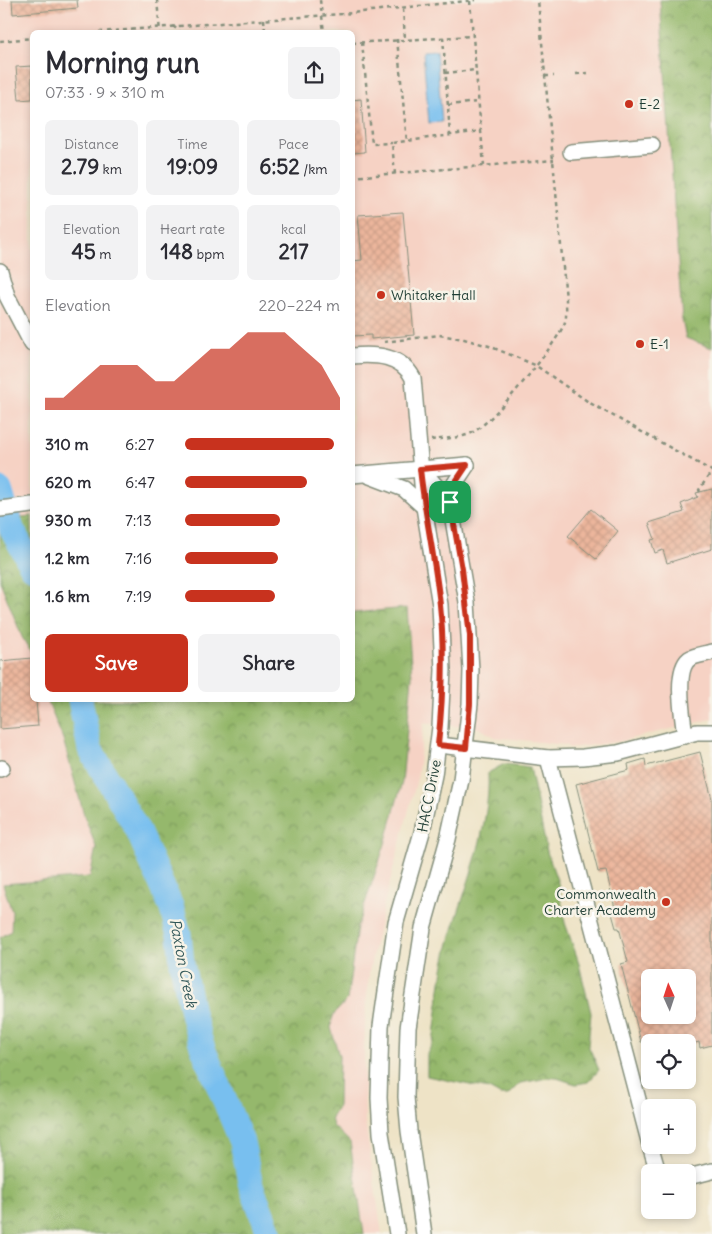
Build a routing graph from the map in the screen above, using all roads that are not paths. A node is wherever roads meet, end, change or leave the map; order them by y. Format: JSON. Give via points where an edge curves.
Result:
{"nodes":[{"id":1,"x":652,"y":144,"type":"dead end"},
{"id":2,"x":571,"y":152,"type":"dead end"},
{"id":3,"x":0,"y":271,"type":"edge"},
{"id":4,"x":30,"y":340,"type":"edge"},
{"id":5,"x":355,"y":356,"type":"edge"},
{"id":6,"x":420,"y":469,"type":"junction"},
{"id":7,"x":358,"y":475,"type":"edge"},
{"id":8,"x":450,"y":502,"type":"junction"},
{"id":9,"x":30,"y":505,"type":"edge"},
{"id":10,"x":424,"y":507,"type":"junction"},
{"id":11,"x":0,"y":509,"type":"edge"},
{"id":12,"x":712,"y":652,"type":"edge"},
{"id":13,"x":712,"y":732,"type":"edge"},
{"id":14,"x":685,"y":736,"type":"junction"},
{"id":15,"x":438,"y":745,"type":"junction"},
{"id":16,"x":466,"y":748,"type":"junction"},
{"id":17,"x":548,"y":758,"type":"junction"},
{"id":18,"x":641,"y":1111,"type":"edge"},
{"id":19,"x":712,"y":1171,"type":"edge"},
{"id":20,"x":696,"y":1175,"type":"edge"},
{"id":21,"x":425,"y":1231,"type":"edge"},
{"id":22,"x":398,"y":1234,"type":"edge"}],
"edges":[{"from":1,"to":2,"type":"street"},
{"from":3,"to":4,"type":"street","via":[[6,296]]},
{"from":5,"to":6,"type":"street","name":"HACC Drive","via":[[385,357],[408,369],[415,386],[421,441]]},
{"from":6,"to":7,"type":"street"},
{"from":6,"to":8,"type":"street"},
{"from":6,"to":8,"type":"street","via":[[467,465],[455,483]]},
{"from":6,"to":10,"type":"street","name":"HACC Drive"},
{"from":7,"to":10,"type":"street","via":[[404,488]]},
{"from":8,"to":16,"type":"street","name":"HACC Drive","via":[[470,636]]},
{"from":9,"to":11,"type":"street"},
{"from":10,"to":15,"type":"street","name":"HACC Drive","via":[[436,573],[442,637]]},
{"from":12,"to":14,"type":"street","via":[[690,659],[682,670]]},
{"from":13,"to":14,"type":"street"},
{"from":14,"to":17,"type":"street","via":[[618,753]]},
{"from":15,"to":16,"type":"street"},
{"from":15,"to":22,"type":"street","name":"HACC Drive","via":[[429,805],[396,922],[381,1026],[379,1098]]},
{"from":16,"to":17,"type":"street"},
{"from":16,"to":21,"type":"street","name":"HACC Drive","via":[[455,810],[423,928],[408,1028],[408,1130]]},
{"from":17,"to":18,"type":"street"},
{"from":19,"to":20,"type":"street"}]}
